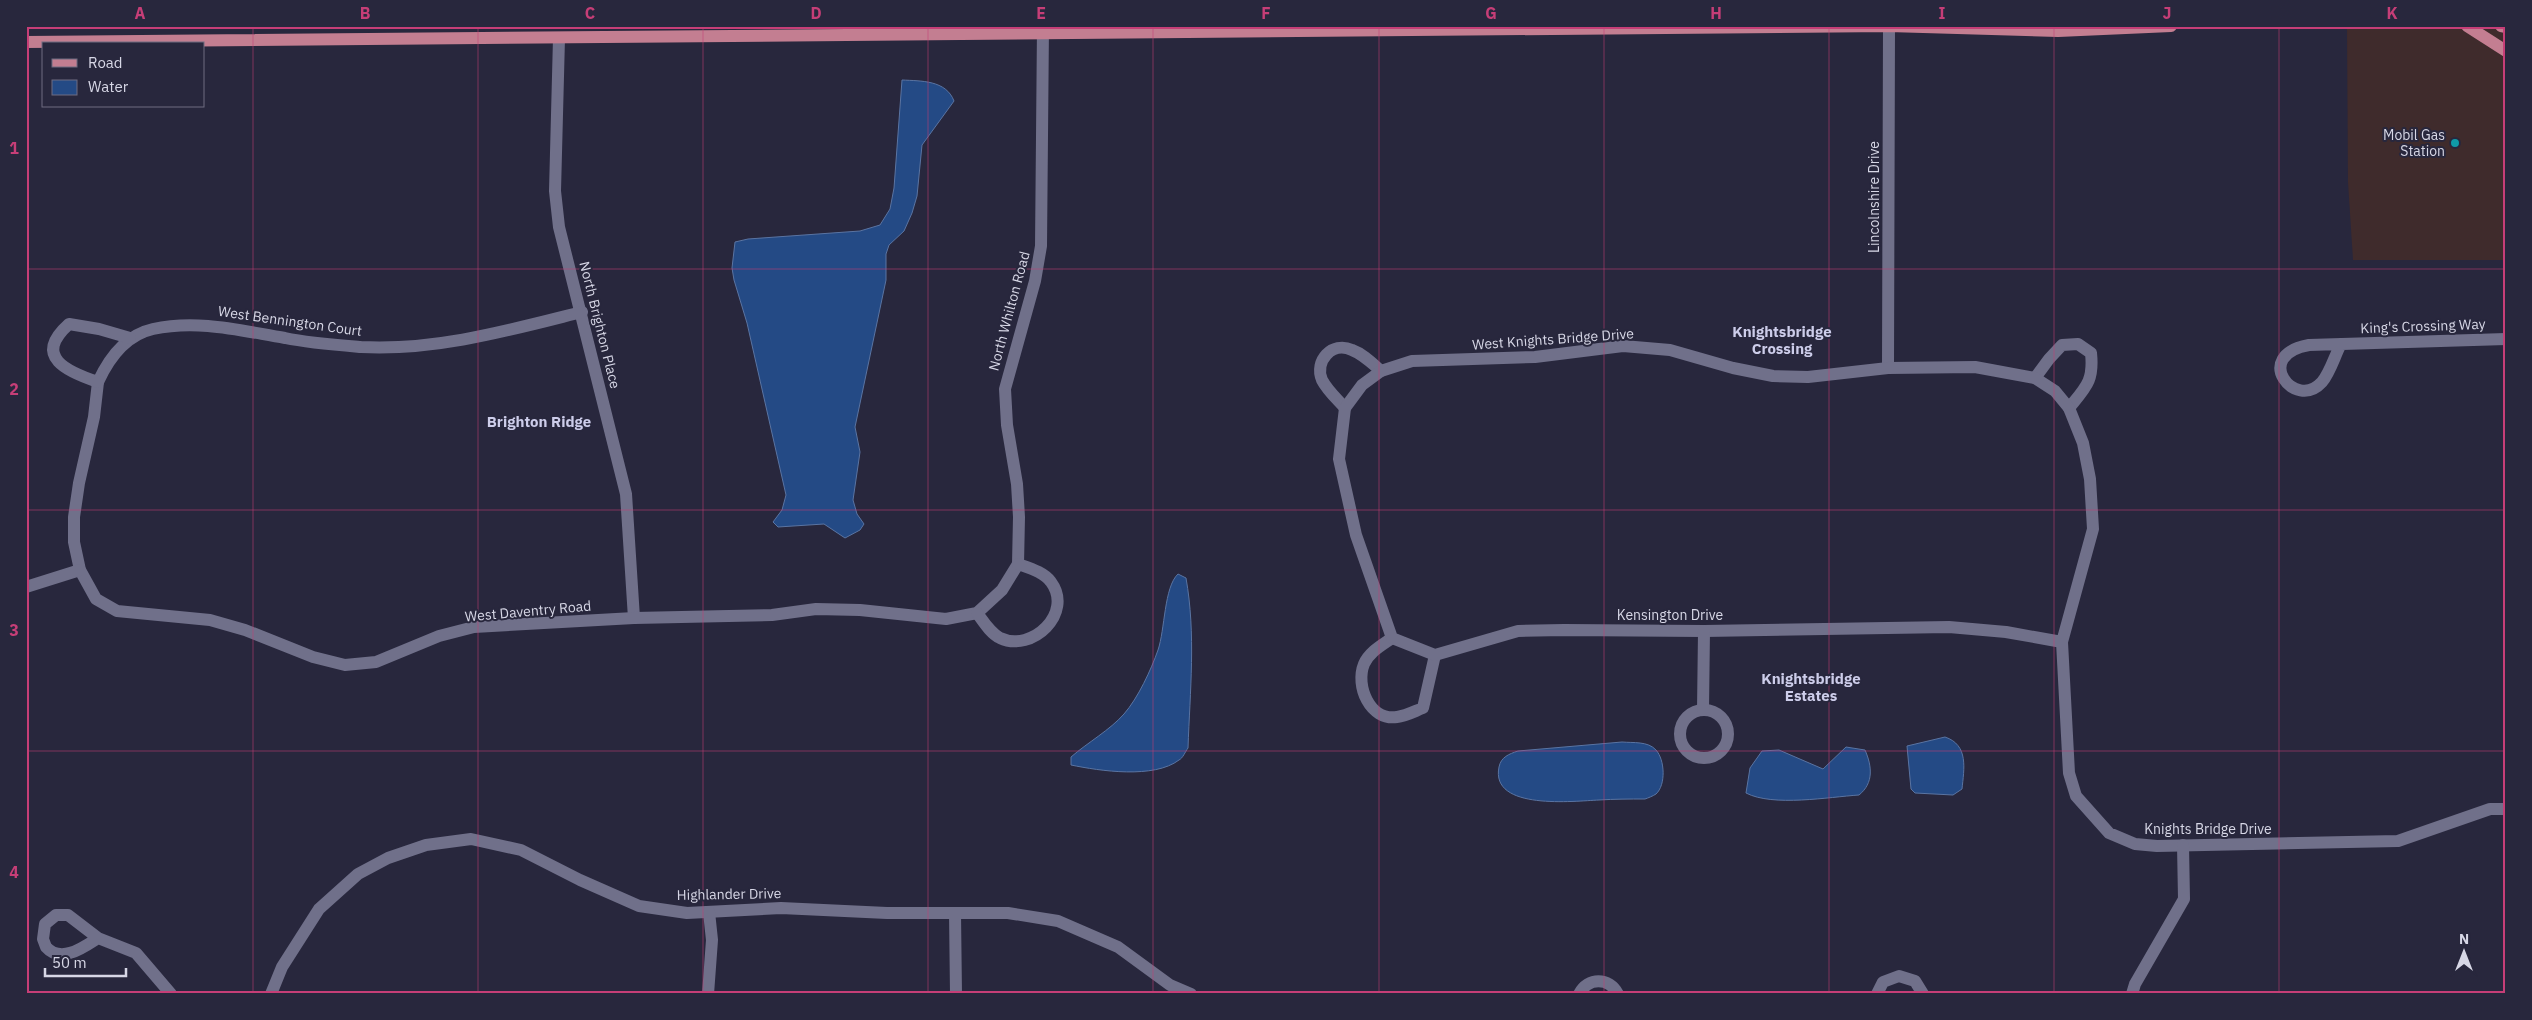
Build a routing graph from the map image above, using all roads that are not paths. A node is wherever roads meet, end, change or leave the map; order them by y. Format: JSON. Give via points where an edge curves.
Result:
{"nodes":[{"id":1,"x":1890,"y":26,"type":"edge"},
{"id":2,"x":2171,"y":26,"type":"edge"},
{"id":3,"x":2467,"y":26,"type":"edge"},
{"id":4,"x":2501,"y":26,"type":"edge"},
{"id":5,"x":2506,"y":27,"type":"edge"},
{"id":6,"x":1043,"y":30,"type":"edge"},
{"id":7,"x":559,"y":38,"type":"junction"},
{"id":8,"x":26,"y":42,"type":"edge"},
{"id":9,"x":2506,"y":51,"type":"edge"},
{"id":10,"x":582,"y":312,"type":"junction"},
{"id":11,"x":130,"y":338,"type":"junction"},
{"id":12,"x":2506,"y":339,"type":"edge"},
{"id":13,"x":2341,"y":344,"type":"junction"},
{"id":14,"x":1888,"y":368,"type":"junction"},
{"id":15,"x":1381,"y":370,"type":"junction"},
{"id":16,"x":2035,"y":378,"type":"junction"},
{"id":17,"x":98,"y":382,"type":"junction"},
{"id":18,"x":1344,"y":408,"type":"junction"},
{"id":19,"x":2069,"y":408,"type":"junction"},
{"id":20,"x":2093,"y":529,"type":"joint"},
{"id":21,"x":1018,"y":564,"type":"junction"},
{"id":22,"x":80,"y":570,"type":"junction"},
{"id":23,"x":26,"y":587,"type":"edge"},
{"id":24,"x":977,"y":612,"type":"junction"},
{"id":25,"x":634,"y":618,"type":"junction"},
{"id":26,"x":1704,"y":631,"type":"junction"},
{"id":27,"x":1392,"y":638,"type":"junction"},
{"id":28,"x":2062,"y":642,"type":"junction"},
{"id":29,"x":1434,"y":655,"type":"junction"},
{"id":30,"x":1703,"y":710,"type":"dead end"},
{"id":31,"x":2506,"y":809,"type":"edge"},
{"id":32,"x":2183,"y":846,"type":"junction"},
{"id":33,"x":709,"y":912,"type":"junction"},
{"id":34,"x":954,"y":913,"type":"junction"},
{"id":35,"x":98,"y":938,"type":"dead end"},
{"id":36,"x":171,"y":994,"type":"edge"},
{"id":37,"x":271,"y":994,"type":"edge"},
{"id":38,"x":708,"y":994,"type":"edge"},
{"id":39,"x":956,"y":994,"type":"edge"},
{"id":40,"x":1191,"y":994,"type":"edge"},
{"id":41,"x":1579,"y":994,"type":"edge"},
{"id":42,"x":1618,"y":994,"type":"edge"},
{"id":43,"x":1877,"y":994,"type":"edge"},
{"id":44,"x":1923,"y":994,"type":"edge"},
{"id":45,"x":2132,"y":994,"type":"edge"}],
"edges":[{"from":1,"to":2,"type":"main road","via":[[2058,31]]},
{"from":1,"to":6,"type":"main road"},
{"from":1,"to":14,"type":"street","name":"Lincolnshire Drive"},
{"from":3,"to":9,"type":"main road"},
{"from":4,"to":5,"type":"main road"},
{"from":6,"to":7,"type":"main road"},
{"from":6,"to":21,"type":"street","name":"North Whilton Road","via":[[1041,246],[1035,281],[1008,372],[1005,397],[1017,484]]},
{"from":7,"to":8,"type":"main road"},
{"from":7,"to":10,"type":"street","name":"North Brighton Place","via":[[555,191],[559,228]]},
{"from":10,"to":11,"type":"street","name":"West Bennington Court","via":[[495,334],[440,343],[362,347],[288,339],[218,325],[153,329]]},
{"from":10,"to":25,"type":"street","name":"North Brighton Place","via":[[626,494]]},
{"from":11,"to":17,"type":"street","name":"West Bennington Court","via":[[106,365]]},
{"from":11,"to":17,"type":"street","via":[[69,324],[57,334],[54,352],[60,366],[72,374]]},
{"from":12,"to":13,"type":"street","name":"King's Crossing Way"},
{"from":13,"to":13,"type":"street","name":"King's Crossing Way","via":[[2295,347],[2285,353],[2281,377],[2290,387],[2302,391],[2312,389],[2322,382]]},
{"from":14,"to":15,"type":"street","name":"West Knights Bridge Drive","via":[[1773,376],[1670,350],[1623,346],[1535,358],[1422,360]]},
{"from":14,"to":16,"type":"street","name":"West Knights Bridge Drive","via":[[1975,367]]},
{"from":15,"to":18,"type":"street","name":"West Knights Bridge Drive","via":[[1362,384]]},
{"from":15,"to":18,"type":"street","via":[[1351,349],[1330,351],[1324,356],[1322,379]]},
{"from":16,"to":19,"type":"street","name":"West Knights Bridge Drive","via":[[2054,390]]},
{"from":16,"to":19,"type":"street","via":[[2062,345],[2078,344],[2091,353],[2093,372]]},
{"from":17,"to":22,"type":"street","name":"West Daventry Road","via":[[74,517],[74,542]]},
{"from":18,"to":27,"type":"street","via":[[1339,459],[1356,535]]},
{"from":19,"to":20,"type":"street","name":"West Knights Bridge Drive","via":[[2083,443],[2090,479]]},
{"from":20,"to":28,"type":"street","name":"Knights Bridge Drive"},
{"from":21,"to":24,"type":"street","name":"West Daventry Road","via":[[1002,590]]},
{"from":21,"to":24,"type":"street","via":[[1051,582],[1057,607],[1050,624],[1036,637],[1019,641],[1000,638]]},
{"from":22,"to":23,"type":"street"},
{"from":22,"to":25,"type":"street","name":"West Daventry Road","via":[[96,599],[117,611],[210,620],[245,630],[312,657],[344,665],[376,662],[439,636],[474,627]]},
{"from":24,"to":25,"type":"street","name":"West Daventry Road","via":[[946,619],[816,609],[772,615]]},
{"from":26,"to":28,"type":"street","name":"Kensington Drive","via":[[1949,627],[2006,632]]},
{"from":26,"to":29,"type":"street","name":"Kensington Drive","via":[[1518,631]]},
{"from":26,"to":30,"type":"street"},
{"from":27,"to":29,"type":"street"},
{"from":27,"to":29,"type":"street","via":[[1375,649],[1364,664],[1362,686],[1367,703],[1376,712],[1395,718],[1423,708]]},
{"from":28,"to":32,"type":"street","name":"Knights Bridge Drive","via":[[2069,773],[2076,796],[2109,834],[2135,844]]},
{"from":31,"to":32,"type":"street","name":"Knights Bridge Drive","via":[[2490,809],[2398,841]]},
{"from":32,"to":45,"type":"street","via":[[2184,899]]},
{"from":33,"to":34,"type":"street","name":"Highlander Drive","via":[[781,908]]},
{"from":33,"to":37,"type":"street","name":"Highlander Drive","via":[[687,913],[639,906],[521,850],[471,839],[426,845],[388,858],[358,874],[319,909],[282,967]]},
{"from":33,"to":38,"type":"street","via":[[712,940]]},
{"from":34,"to":39,"type":"street"},
{"from":34,"to":40,"type":"street","name":"Highlander Drive","via":[[1008,913],[1058,921],[1118,947],[1170,986]]},
{"from":35,"to":36,"type":"street","via":[[136,953]]},
{"from":41,"to":42,"type":"street","via":[[1587,984],[1602,981],[1613,986]]},
{"from":43,"to":44,"type":"street","via":[[1883,982],[1899,976],[1915,980]]}]}
